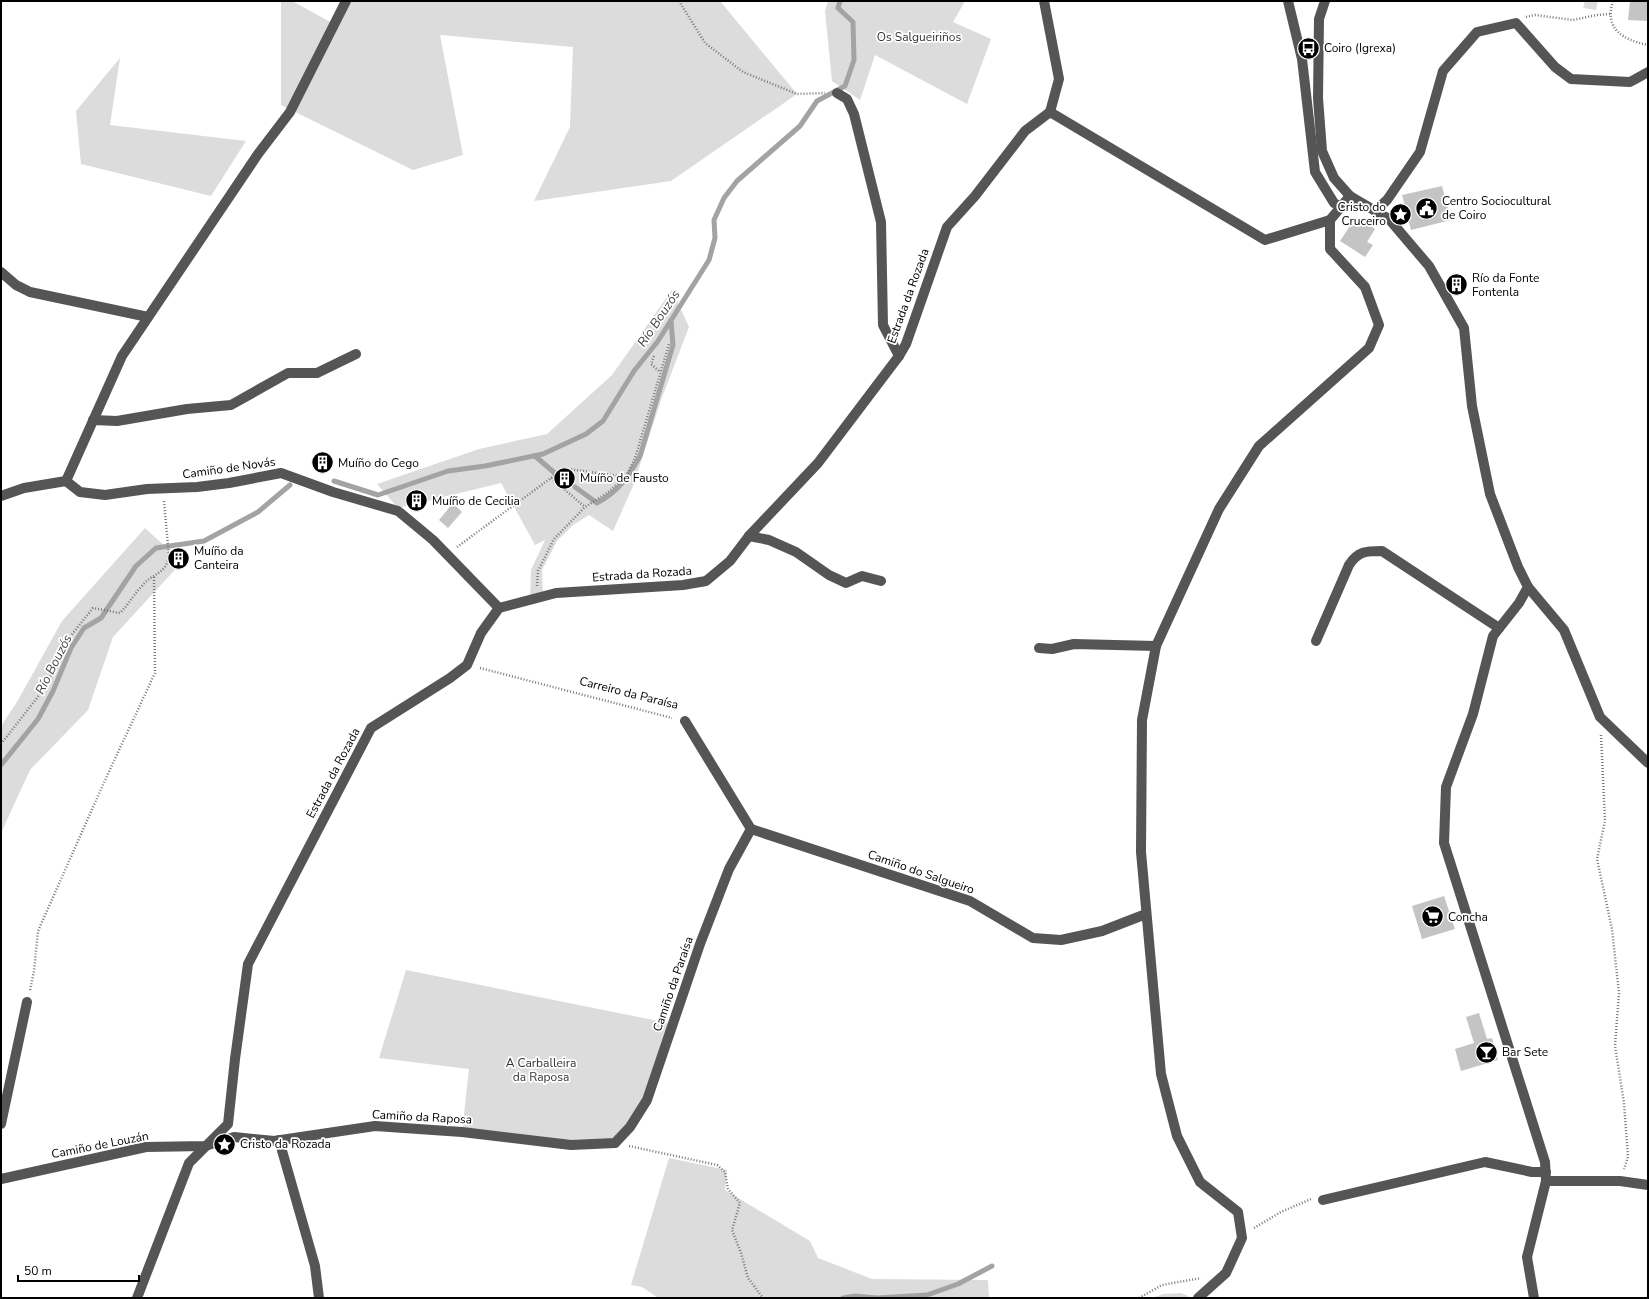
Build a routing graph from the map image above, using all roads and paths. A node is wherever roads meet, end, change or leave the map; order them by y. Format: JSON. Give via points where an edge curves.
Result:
{"nodes":[{"id":1,"x":346,"y":1,"type":"edge"},
{"id":2,"x":679,"y":1,"type":"edge"},
{"id":3,"x":1044,"y":1,"type":"edge"},
{"id":4,"x":1288,"y":1,"type":"edge"},
{"id":5,"x":1325,"y":1,"type":"edge"},
{"id":6,"x":1613,"y":1,"type":"edge"},
{"id":7,"x":1610,"y":14,"type":"junction"},
{"id":8,"x":1535,"y":15,"type":"dead end"},
{"id":9,"x":1648,"y":45,"type":"edge"},
{"id":10,"x":1648,"y":72,"type":"edge"},
{"id":11,"x":825,"y":93,"type":"dead end"},
{"id":12,"x":837,"y":94,"type":"dead end"},
{"id":13,"x":1050,"y":112,"type":"junction"},
{"id":14,"x":1350,"y":196,"type":"junction"},
{"id":15,"x":1341,"y":207,"type":"junction"},
{"id":16,"x":1375,"y":211,"type":"junction"},
{"id":17,"x":1330,"y":220,"type":"junction"},
{"id":18,"x":1,"y":272,"type":"edge"},
{"id":19,"x":148,"y":317,"type":"junction"},
{"id":20,"x":669,"y":344,"type":"dead end"},
{"id":21,"x":356,"y":354,"type":"dead end"},
{"id":22,"x":654,"y":356,"type":"dead end"},
{"id":23,"x":900,"y":356,"type":"junction"},
{"id":24,"x":660,"y":372,"type":"junction"},
{"id":25,"x":93,"y":420,"type":"junction"},
{"id":26,"x":626,"y":477,"type":"junction"},
{"id":27,"x":551,"y":478,"type":"junction"},
{"id":28,"x":66,"y":481,"type":"junction"},
{"id":29,"x":164,"y":488,"type":"junction"},
{"id":30,"x":1,"y":496,"type":"edge"},
{"id":31,"x":585,"y":507,"type":"junction"},
{"id":32,"x":749,"y":536,"type":"junction"},
{"id":33,"x":447,"y":555,"type":"junction"},
{"id":34,"x":154,"y":577,"type":"junction"},
{"id":35,"x":881,"y":581,"type":"dead end"},
{"id":36,"x":1528,"y":587,"type":"junction"},
{"id":37,"x":536,"y":598,"type":"junction"},
{"id":38,"x":499,"y":608,"type":"junction"},
{"id":39,"x":1499,"y":628,"type":"junction"},
{"id":40,"x":1316,"y":640,"type":"dead end"},
{"id":41,"x":1156,"y":646,"type":"junction"},
{"id":42,"x":1039,"y":648,"type":"dead end"},
{"id":43,"x":467,"y":665,"type":"junction"},
{"id":44,"x":1600,"y":717,"type":"junction"},
{"id":45,"x":685,"y":721,"type":"joint"},
{"id":46,"x":1,"y":744,"type":"edge"},
{"id":47,"x":1648,"y":763,"type":"edge"},
{"id":48,"x":751,"y":829,"type":"junction"},
{"id":49,"x":1146,"y":914,"type":"junction"},
{"id":50,"x":27,"y":1002,"type":"joint"},
{"id":51,"x":1,"y":1124,"type":"edge"},
{"id":52,"x":279,"y":1140,"type":"junction"},
{"id":53,"x":615,"y":1143,"type":"junction"},
{"id":54,"x":205,"y":1146,"type":"junction"},
{"id":55,"x":1546,"y":1177,"type":"junction"},
{"id":56,"x":1,"y":1179,"type":"edge"},
{"id":57,"x":1620,"y":1181,"type":"junction"},
{"id":58,"x":1648,"y":1184,"type":"edge"},
{"id":59,"x":1323,"y":1200,"type":"joint"},
{"id":60,"x":1242,"y":1238,"type":"junction"},
{"id":61,"x":1204,"y":1277,"type":"dead end"},
{"id":62,"x":137,"y":1298,"type":"edge"},
{"id":63,"x":320,"y":1298,"type":"edge"},
{"id":64,"x":764,"y":1298,"type":"edge"},
{"id":65,"x":1139,"y":1298,"type":"edge"},
{"id":66,"x":1198,"y":1298,"type":"edge"},
{"id":67,"x":1534,"y":1298,"type":"edge"}],
"edges":[{"from":1,"to":19,"type":"street","via":[[290,112],[258,154]]},
{"from":2,"to":11,"type":"path","via":[[704,42],[743,72],[797,94]]},
{"from":3,"to":13,"type":"street","via":[[1058,78]]},
{"from":4,"to":15,"type":"street","via":[[1302,59],[1314,172],[1334,203]]},
{"from":5,"to":14,"type":"street","via":[[1320,19],[1318,98],[1322,150],[1334,178]]},
{"from":6,"to":7,"type":"path"},
{"from":7,"to":8,"type":"path","via":[[1597,14],[1574,20]]},
{"from":7,"to":9,"type":"path","via":[[1616,31]]},
{"from":10,"to":16,"type":"street","via":[[1630,82],[1571,79],[1555,67],[1516,23],[1477,32],[1443,72],[1420,152],[1387,200]]},
{"from":12,"to":23,"type":"street","via":[[847,99],[854,114],[881,222],[883,325]]},
{"from":13,"to":17,"type":"street","via":[[1265,240]]},
{"from":13,"to":23,"type":"street","name":"Estrada da Rozada","via":[[1025,131],[947,227]]},
{"from":14,"to":15,"type":"street"},
{"from":14,"to":16,"type":"street"},
{"from":15,"to":17,"type":"street"},
{"from":16,"to":36,"type":"street","via":[[1389,219],[1429,266],[1464,328],[1472,406],[1490,494]]},
{"from":17,"to":41,"type":"street","via":[[1330,249],[1365,287],[1379,324],[1369,348],[1259,446],[1219,509]]},
{"from":18,"to":19,"type":"street","via":[[16,285],[30,292]]},
{"from":19,"to":25,"type":"street","via":[[122,356]]},
{"from":20,"to":24,"type":"path"},
{"from":21,"to":25,"type":"street","via":[[317,373],[288,373],[231,405],[187,409],[117,421]]},
{"from":22,"to":24,"type":"path","via":[[651,364]]},
{"from":23,"to":32,"type":"street","name":"Estrada da Rozada","via":[[818,463]]},
{"from":24,"to":26,"type":"path","via":[[635,458]]},
{"from":25,"to":28,"type":"street"},
{"from":26,"to":27,"type":"path","via":[[561,468]]},
{"from":26,"to":31,"type":"path","via":[[607,494]]},
{"from":27,"to":31,"type":"path"},
{"from":27,"to":33,"type":"path"},
{"from":28,"to":29,"type":"street","name":"Camiño de Novás","via":[[80,492],[105,495]]},
{"from":28,"to":30,"type":"street","via":[[24,488]]},
{"from":29,"to":33,"type":"street","name":"Camiño de Novás","via":[[197,488],[281,473],[333,492],[398,511]]},
{"from":29,"to":34,"type":"path","via":[[169,557],[167,566]]},
{"from":31,"to":37,"type":"path","via":[[554,539],[538,571]]},
{"from":32,"to":35,"type":"street","via":[[769,540],[796,552],[829,575],[846,583],[862,576]]},
{"from":32,"to":37,"type":"street","name":"Estrada da Rozada","via":[[730,561],[706,581],[683,586],[556,593]]},
{"from":33,"to":38,"type":"street","name":"Camiño de Novás"},
{"from":34,"to":46,"type":"path","via":[[142,586],[120,613],[93,608],[57,653],[50,678]]},
{"from":34,"to":50,"type":"path","via":[[155,673],[38,931],[34,971]]},
{"from":36,"to":39,"type":"street"},
{"from":36,"to":44,"type":"street","via":[[1564,630]]},
{"from":37,"to":38,"type":"street","name":"Estrada da Rozada"},
{"from":38,"to":43,"type":"street","name":"Estrada da Rozada","via":[[481,633]]},
{"from":39,"to":40,"type":"street","via":[[1382,551],[1370,551],[1359,554],[1349,565]]},
{"from":39,"to":55,"type":"street","via":[[1493,636],[1473,714],[1446,787],[1444,843],[1545,1162]]},
{"from":41,"to":42,"type":"street","via":[[1074,644],[1052,649]]},
{"from":41,"to":49,"type":"street","via":[[1142,720],[1141,852]]},
{"from":43,"to":45,"type":"path","name":"Carreiro da Paraísa"},
{"from":43,"to":54,"type":"street","name":"Estrada da Rozada","via":[[371,728],[248,964],[228,1124]]},
{"from":44,"to":47,"type":"street"},
{"from":44,"to":57,"type":"path","via":[[1605,821],[1597,859],[1612,929],[1619,993],[1615,1046],[1624,1103],[1628,1157]]},
{"from":45,"to":48,"type":"street","name":"Carreiro da Paraísa"},
{"from":48,"to":49,"type":"street","name":"Camiño do Salgueiro","via":[[970,901],[1033,938],[1061,940],[1102,931]]},
{"from":48,"to":53,"type":"street","name":"Camiño da Paraísa","via":[[729,869],[700,944],[647,1100],[630,1127]]},
{"from":49,"to":60,"type":"street","via":[[1162,1074],[1177,1136],[1200,1182],[1238,1212]]},
{"from":50,"to":51,"type":"street"},
{"from":52,"to":53,"type":"street","name":"Camiño da Raposa","via":[[375,1126],[462,1132],[571,1145]]},
{"from":52,"to":54,"type":"street","name":"Camiño da Raposa","via":[[234,1137]]},
{"from":52,"to":63,"type":"street","via":[[315,1266]]},
{"from":53,"to":64,"type":"path","via":[[717,1165],[725,1172],[728,1189],[740,1203],[732,1230],[748,1278]]},
{"from":54,"to":56,"type":"street","name":"Camiño de Louzán","via":[[146,1148]]},
{"from":54,"to":62,"type":"street","name":"Estrada da Rozada","via":[[189,1162]]},
{"from":55,"to":57,"type":"street"},
{"from":55,"to":59,"type":"street","via":[[1485,1162]]},
{"from":55,"to":67,"type":"street","via":[[1527,1257]]},
{"from":57,"to":58,"type":"street"},
{"from":59,"to":60,"type":"path","via":[[1314,1198],[1281,1212]]},
{"from":60,"to":66,"type":"street","via":[[1226,1273]]},
{"from":61,"to":65,"type":"path","via":[[1162,1285]]}]}
